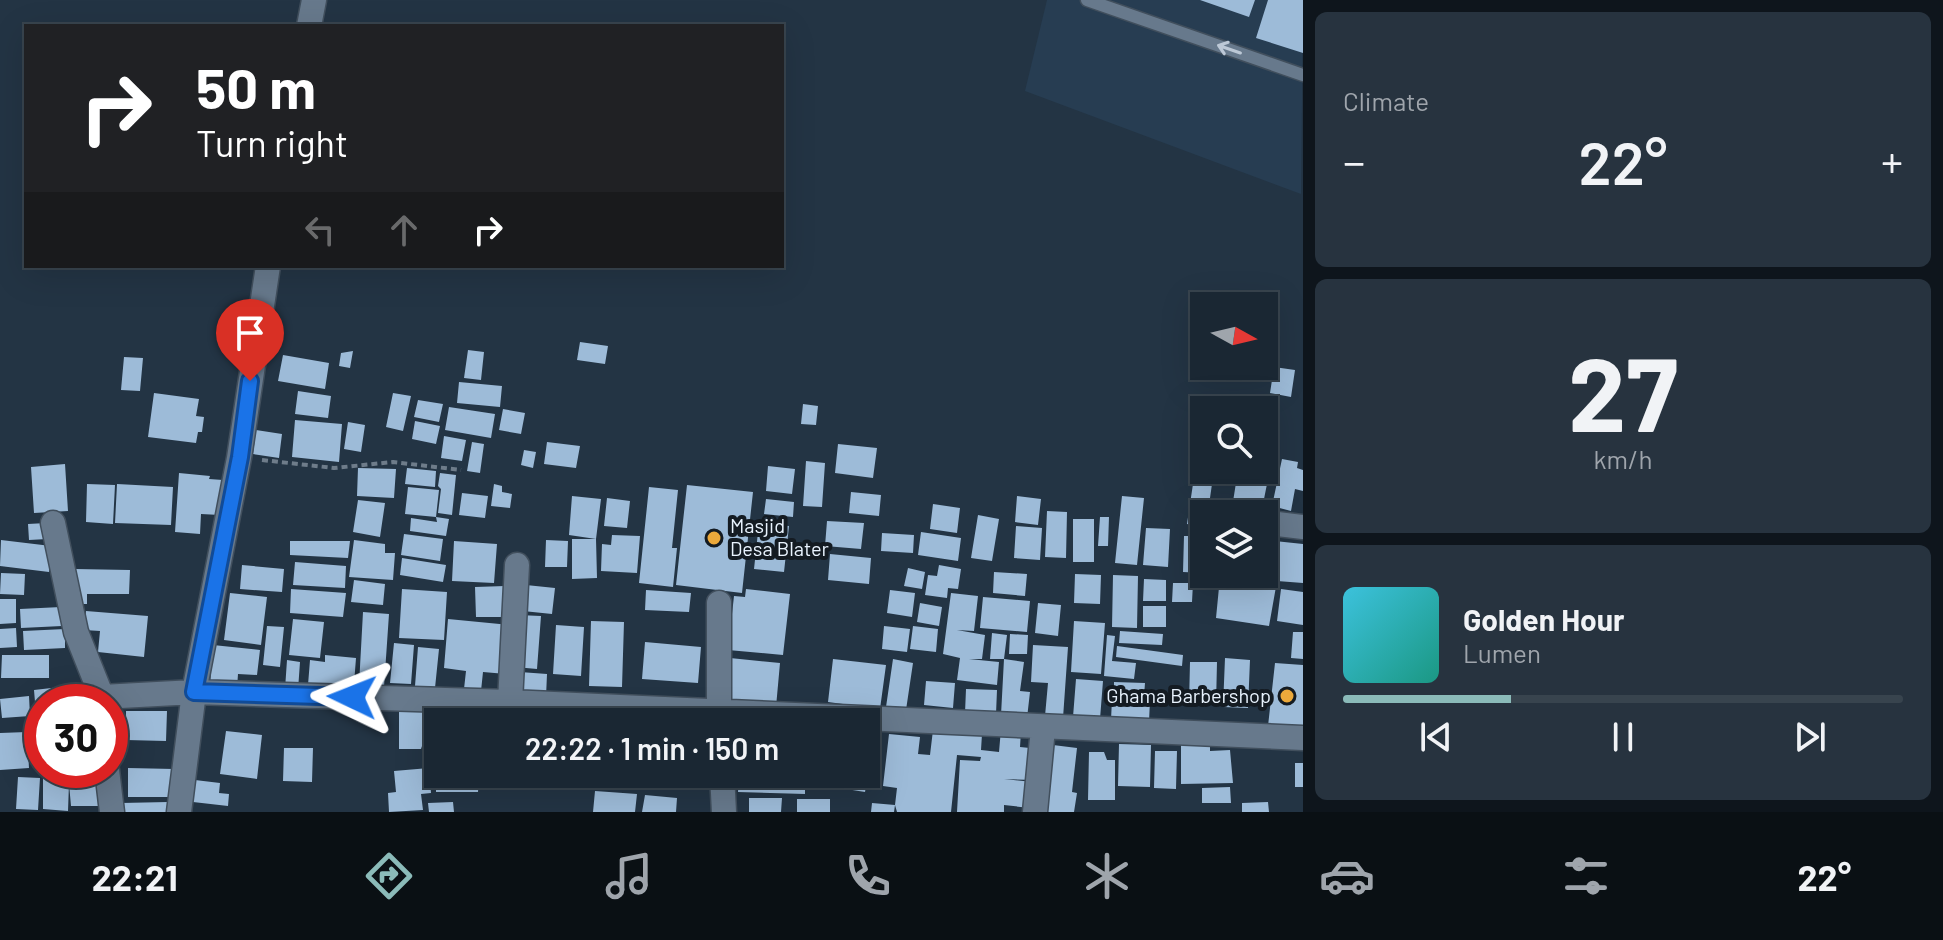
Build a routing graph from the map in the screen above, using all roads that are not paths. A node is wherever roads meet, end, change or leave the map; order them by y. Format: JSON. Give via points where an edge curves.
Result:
{"nodes":[{"id":1,"x":314,"y":0,"type":"edge"},
{"id":2,"x":1087,"y":0,"type":"edge"},
{"id":3,"x":309,"y":24,"type":"edge"},
{"id":4,"x":1303,"y":75,"type":"edge"},
{"id":5,"x":268,"y":268,"type":"edge"},
{"id":6,"x":53,"y":523,"type":"dead end"},
{"id":7,"x":1278,"y":524,"type":"edge"},
{"id":8,"x":1303,"y":527,"type":"edge"},
{"id":9,"x":517,"y":565,"type":"dead end"},
{"id":10,"x":719,"y":603,"type":"dead end"},
{"id":11,"x":95,"y":684,"type":"edge"},
{"id":12,"x":194,"y":692,"type":"junction"},
{"id":13,"x":128,"y":697,"type":"edge"},
{"id":14,"x":510,"y":702,"type":"junction"},
{"id":15,"x":594,"y":708,"type":"edge"},
{"id":16,"x":719,"y":708,"type":"edge"},
{"id":17,"x":880,"y":722,"type":"edge"},
{"id":18,"x":1043,"y":728,"type":"junction"},
{"id":19,"x":1303,"y":738,"type":"edge"},
{"id":20,"x":109,"y":788,"type":"edge"},
{"id":21,"x":723,"y":788,"type":"edge"},
{"id":22,"x":112,"y":812,"type":"edge"},
{"id":23,"x":179,"y":812,"type":"edge"},
{"id":24,"x":724,"y":812,"type":"edge"},
{"id":25,"x":1035,"y":812,"type":"edge"}],
"edges":[{"from":1,"to":3,"type":"street"},
{"from":4,"to":2,"type":"lane","one_way":true},
{"from":5,"to":12,"type":"street","via":[[239,458]]},
{"from":6,"to":11,"type":"street","via":[[76,632]]},
{"from":7,"to":8,"type":"street"},
{"from":9,"to":14,"type":"street"},
{"from":10,"to":16,"type":"street"},
{"from":12,"to":13,"type":"street"},
{"from":12,"to":14,"type":"street"},
{"from":12,"to":23,"type":"street"},
{"from":14,"to":15,"type":"street"},
{"from":17,"to":18,"type":"street"},
{"from":18,"to":19,"type":"street"},
{"from":18,"to":25,"type":"street"},
{"from":20,"to":22,"type":"street"},
{"from":21,"to":24,"type":"street"}]}
